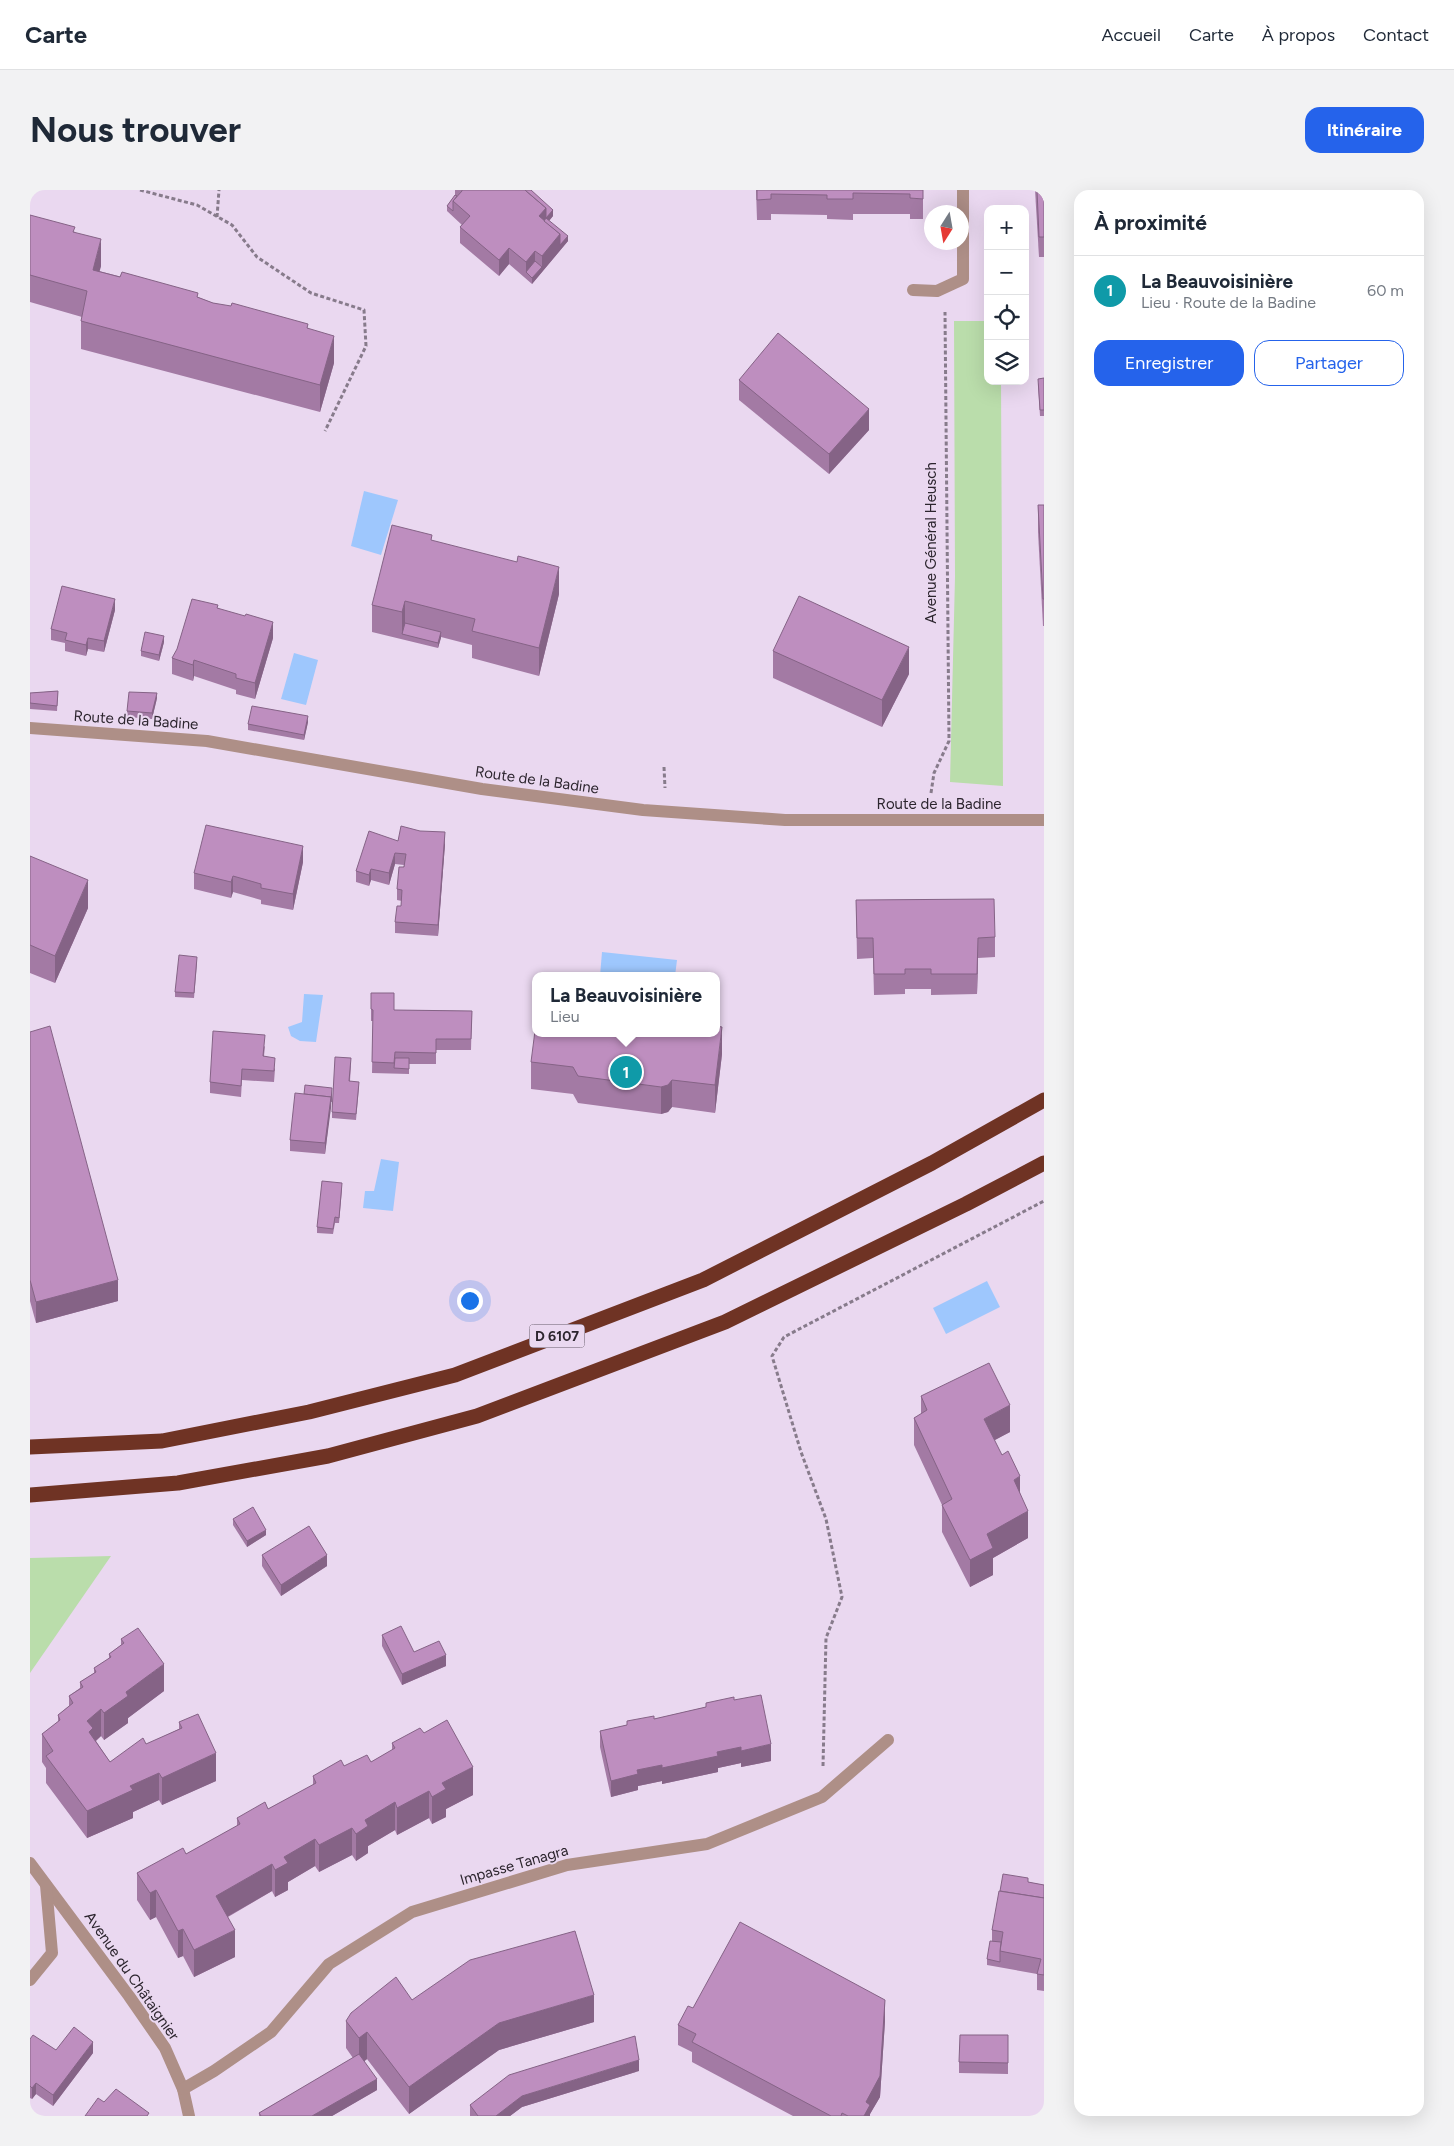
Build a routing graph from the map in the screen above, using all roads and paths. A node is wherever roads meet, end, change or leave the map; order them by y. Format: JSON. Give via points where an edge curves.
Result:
{"nodes":[{"id":1,"x":140,"y":190,"type":"edge"},
{"id":2,"x":219,"y":190,"type":"edge"},
{"id":3,"x":962,"y":190,"type":"edge"},
{"id":4,"x":217,"y":217,"type":"junction"},
{"id":5,"x":913,"y":290,"type":"dead end"},
{"id":6,"x":937,"y":291,"type":"junction"},
{"id":7,"x":325,"y":430,"type":"dead end"},
{"id":8,"x":30,"y":728,"type":"edge"},
{"id":9,"x":931,"y":794,"type":"dead end"},
{"id":10,"x":1044,"y":820,"type":"edge"},
{"id":11,"x":1044,"y":1100,"type":"edge"},
{"id":12,"x":1044,"y":1163,"type":"edge"},
{"id":13,"x":1044,"y":1201,"type":"edge"},
{"id":14,"x":30,"y":1447,"type":"edge"},
{"id":15,"x":30,"y":1495,"type":"edge"},
{"id":16,"x":888,"y":1740,"type":"dead end"},
{"id":17,"x":822,"y":1797,"type":"junction"},
{"id":18,"x":30,"y":1863,"type":"edge"},
{"id":19,"x":46,"y":1885,"type":"junction"},
{"id":20,"x":30,"y":1980,"type":"edge"},
{"id":21,"x":183,"y":2089,"type":"junction"},
{"id":22,"x":190,"y":2116,"type":"edge"}],
"edges":[{"from":1,"to":4,"type":"path","via":[[197,205]]},
{"from":2,"to":4,"type":"path"},
{"from":3,"to":6,"type":"street","via":[[963,279]]},
{"from":4,"to":7,"type":"path","via":[[232,225],[257,257],[311,293],[364,310],[366,346]]},
{"from":5,"to":6,"type":"street"},
{"from":6,"to":9,"type":"path","name":"Avenue Général Heusch","via":[[946,314],[949,741],[934,773]]},
{"from":8,"to":10,"type":"street","name":"Route de la Badine","via":[[207,741],[482,789],[643,810],[785,820]]},
{"from":11,"to":14,"type":"highway","number":"D 6107","via":[[932,1163],[703,1280],[455,1375],[309,1412],[162,1441]]},
{"from":12,"to":15,"type":"highway","via":[[725,1322],[477,1416],[328,1456],[188,1481]]},
{"from":13,"to":17,"type":"path","via":[[784,1337],[772,1356],[801,1452],[826,1519],[842,1596],[826,1638]]},
{"from":16,"to":17,"type":"street","name":"Impasse Tanagra"},
{"from":17,"to":21,"type":"street","name":"Impasse Tanagra","via":[[707,1844],[567,1865],[412,1912],[329,1964],[271,2032]]},
{"from":18,"to":19,"type":"street","name":"Avenue du Châtaignier"},
{"from":19,"to":20,"type":"street","via":[[52,1953]]},
{"from":19,"to":21,"type":"street","name":"Avenue du Châtaignier","via":[[165,2048]]},
{"from":21,"to":22,"type":"street","name":"Avenue du Châtaignier"}]}
